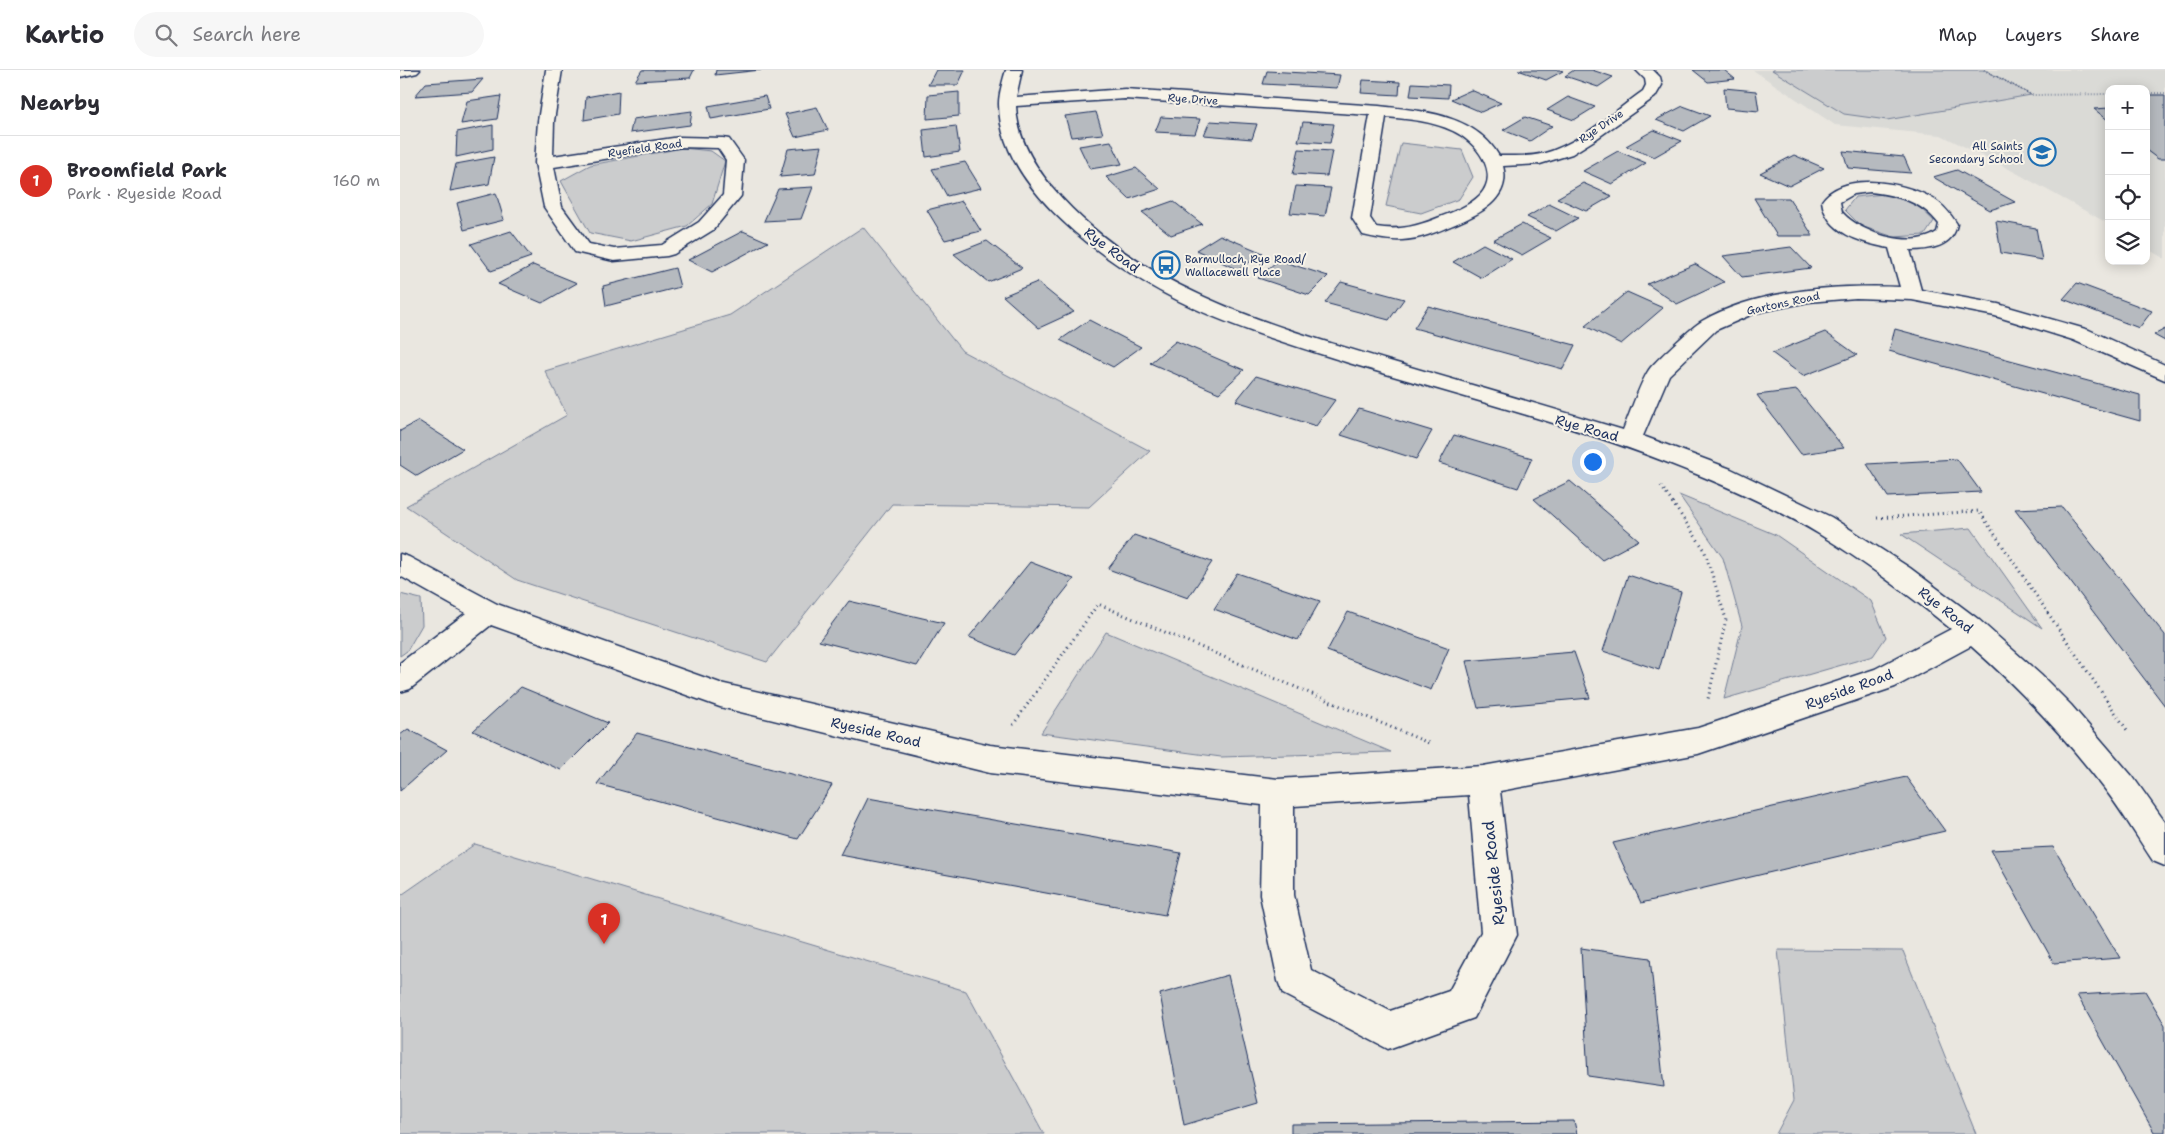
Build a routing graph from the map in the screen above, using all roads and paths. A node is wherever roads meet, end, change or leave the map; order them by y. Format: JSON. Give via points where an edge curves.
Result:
{"nodes":[{"id":1,"x":412,"y":70,"type":"edge"},
{"id":2,"x":554,"y":70,"type":"edge"},
{"id":3,"x":1014,"y":70,"type":"edge"},
{"id":4,"x":1644,"y":70,"type":"edge"},
{"id":5,"x":1984,"y":70,"type":"edge"},
{"id":6,"x":400,"y":72,"type":"edge"},
{"id":7,"x":2165,"y":92,"type":"edge"},
{"id":8,"x":2150,"y":93,"type":"edge"},
{"id":9,"x":2105,"y":94,"type":"edge"},
{"id":10,"x":1006,"y":102,"type":"junction"},
{"id":11,"x":1379,"y":111,"type":"junction"},
{"id":12,"x":1494,"y":161,"type":"junction"},
{"id":13,"x":544,"y":163,"type":"junction"},
{"id":14,"x":1898,"y":244,"type":"junction"},
{"id":15,"x":1912,"y":294,"type":"junction"},
{"id":16,"x":2165,"y":373,"type":"edge"},
{"id":17,"x":1630,"y":440,"type":"junction"},
{"id":18,"x":1819,"y":522,"type":"junction"},
{"id":19,"x":400,"y":564,"type":"edge"},
{"id":20,"x":487,"y":612,"type":"junction"},
{"id":21,"x":1973,"y":630,"type":"junction"},
{"id":22,"x":400,"y":680,"type":"edge"},
{"id":23,"x":2128,"y":732,"type":"dead end"},
{"id":24,"x":1698,"y":741,"type":"junction"},
{"id":25,"x":990,"y":759,"type":"junction"},
{"id":26,"x":1483,"y":780,"type":"junction"},
{"id":27,"x":1278,"y":793,"type":"junction"},
{"id":28,"x":2165,"y":850,"type":"edge"}],
"edges":[{"from":1,"to":6,"type":"street"},
{"from":2,"to":13,"type":"street","name":"Ryefield Road","via":[[546,121]]},
{"from":3,"to":10,"type":"street","name":"Rye Road"},
{"from":4,"to":12,"type":"street","name":"Rye Drive","via":[[1652,77],[1654,85],[1649,94],[1581,141],[1555,155]]},
{"from":5,"to":9,"type":"path","via":[[2032,95]]},
{"from":7,"to":8,"type":"path"},
{"from":10,"to":11,"type":"street","name":"Rye Drive","via":[[1125,94]]},
{"from":10,"to":17,"type":"street","name":"Rye Road","via":[[1020,157],[1041,188],[1102,246],[1146,275],[1196,302],[1261,329]]},
{"from":11,"to":12,"type":"street","name":"Rye Drive","via":[[1452,125],[1470,134],[1485,147]]},
{"from":11,"to":12,"type":"street","via":[[1361,218],[1370,231],[1390,236],[1418,234],[1466,213],[1489,196],[1497,179]]},
{"from":13,"to":13,"type":"street","name":"Ryefield Road","via":[[553,207],[582,248],[614,255],[667,250],[706,226],[732,196],[735,160],[723,143],[680,142]]},
{"from":14,"to":14,"type":"street","via":[[1856,232],[1840,222],[1832,211],[1832,201],[1838,193],[1852,188],[1891,189],[1930,203],[1942,213],[1948,224],[1946,234],[1936,241]]},
{"from":14,"to":15,"type":"street"},
{"from":15,"to":16,"type":"street","name":"Gartons Road","via":[[1998,310],[2081,335]]},
{"from":15,"to":17,"type":"street","name":"Gartons Road","via":[[1856,292],[1808,296],[1749,308],[1709,326],[1660,372]]},
{"from":17,"to":18,"type":"street","name":"Rye Road","via":[[1731,479]]},
{"from":17,"to":24,"type":"path","via":[[1704,549],[1726,619]]},
{"from":18,"to":21,"type":"street","name":"Rye Road","via":[[1894,570]]},
{"from":18,"to":23,"type":"path","via":[[1979,511]]},
{"from":19,"to":20,"type":"street","name":"Ryeside Road"},
{"from":20,"to":22,"type":"street"},
{"from":20,"to":25,"type":"street","name":"Ryeside Road","via":[[720,695]]},
{"from":21,"to":24,"type":"street","name":"Ryeside Road","via":[[1885,678]]},
{"from":21,"to":28,"type":"street","name":"Rye Road","via":[[2051,703],[2115,778]]},
{"from":24,"to":26,"type":"street","name":"Ryeside Road"},
{"from":25,"to":26,"type":"path","via":[[1098,604],[1424,740]]},
{"from":25,"to":27,"type":"street","name":"Ryeside Road"},
{"from":26,"to":27,"type":"street","name":"Ryeside Road"},
{"from":26,"to":27,"type":"street","name":"Ryeside Road","via":[[1499,935],[1461,1005],[1388,1030],[1296,981],[1278,895]]}]}
